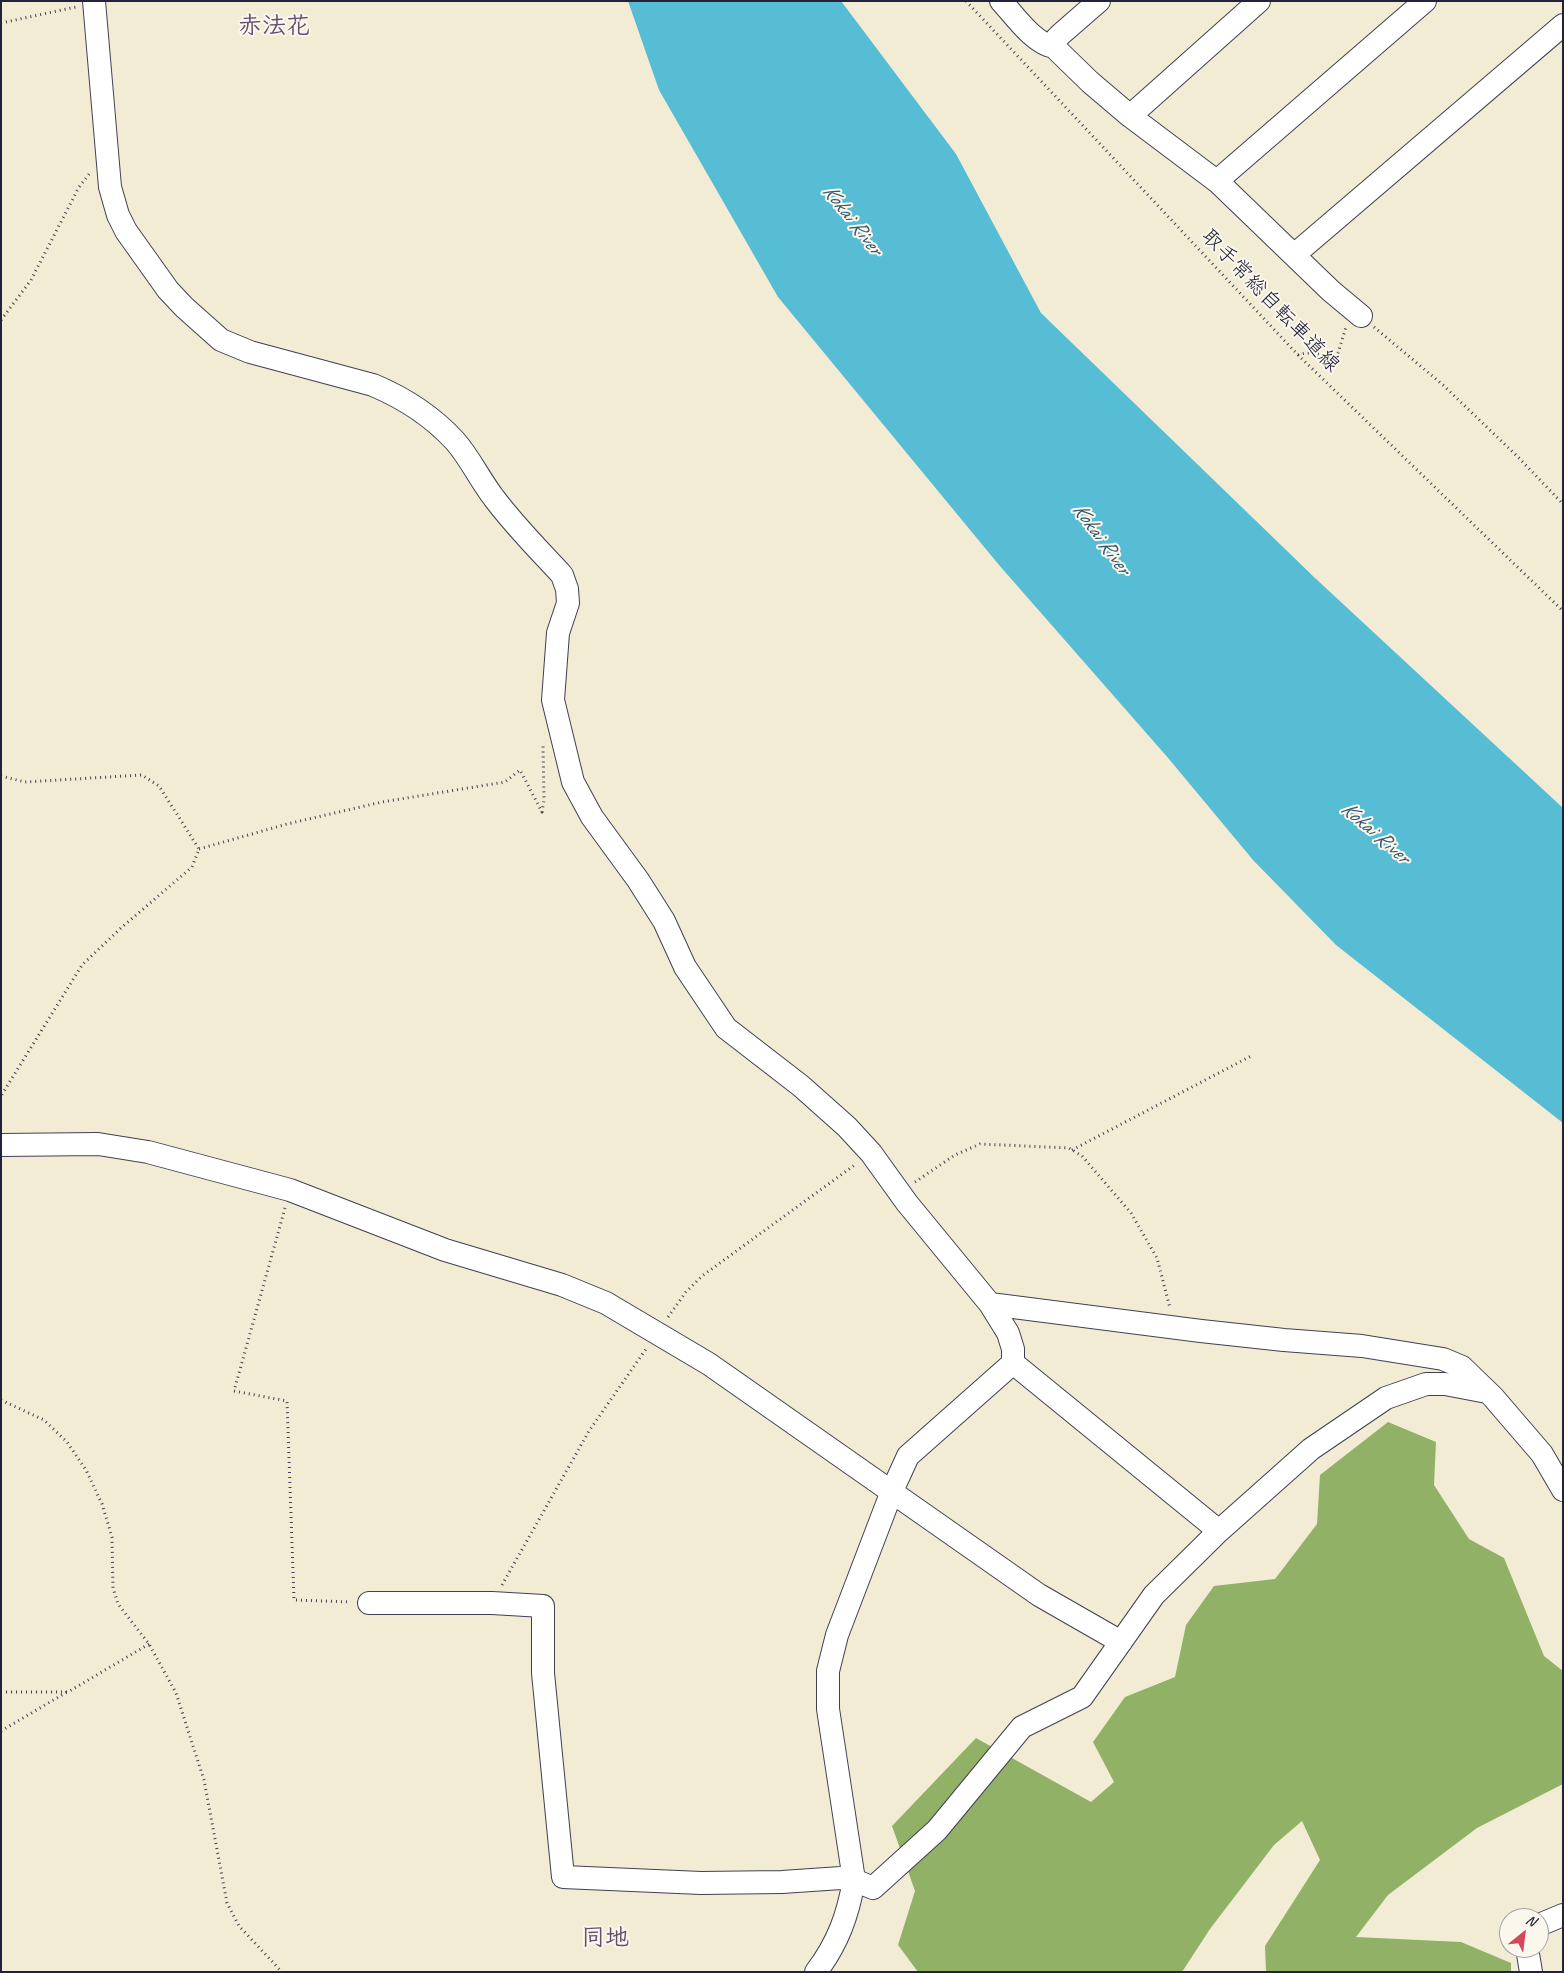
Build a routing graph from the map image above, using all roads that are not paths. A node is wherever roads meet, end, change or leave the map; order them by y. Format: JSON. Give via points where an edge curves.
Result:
{"nodes":[{"id":1,"x":1001,"y":1,"type":"edge"},
{"id":2,"x":1099,"y":1,"type":"edge"},
{"id":3,"x":1259,"y":1,"type":"edge"},
{"id":4,"x":1425,"y":1,"type":"edge"},
{"id":5,"x":94,"y":2,"type":"edge"},
{"id":6,"x":1563,"y":25,"type":"edge"},
{"id":7,"x":1054,"y":47,"type":"junction"},
{"id":8,"x":1130,"y":116,"type":"junction"},
{"id":9,"x":1219,"y":183,"type":"junction"},
{"id":10,"x":1294,"y":255,"type":"junction"},
{"id":11,"x":1361,"y":316,"type":"road end"},
{"id":12,"x":1,"y":1145,"type":"edge"},
{"id":13,"x":990,"y":1304,"type":"junction"},
{"id":14,"x":1013,"y":1363,"type":"junction"},
{"id":15,"x":1487,"y":1392,"type":"junction"},
{"id":16,"x":1563,"y":1490,"type":"edge"},
{"id":17,"x":892,"y":1491,"type":"junction"},
{"id":18,"x":1218,"y":1530,"type":"junction"},
{"id":19,"x":369,"y":1603,"type":"road end"},
{"id":20,"x":1121,"y":1642,"type":"junction"},
{"id":21,"x":854,"y":1880,"type":"junction"},
{"id":22,"x":1563,"y":1915,"type":"edge"},
{"id":23,"x":1549,"y":1921,"type":"edge"},
{"id":24,"x":1529,"y":1958,"type":"edge"},
{"id":25,"x":816,"y":1972,"type":"edge"},
{"id":26,"x":1532,"y":1972,"type":"edge"}],
"edges":[{"from":1,"to":7,"type":"street","via":[[1038,41]]},
{"from":2,"to":7,"type":"street","via":[[1056,39]]},
{"from":3,"to":8,"type":"street"},
{"from":4,"to":9,"type":"street","via":[[1225,174]]},
{"from":5,"to":13,"type":"street","via":[[110,187],[126,231],[168,290],[221,340],[250,352],[374,386],[413,405],[455,441],[494,498],[562,575],[568,603],[558,633],[553,700],[574,782],[592,817],[638,880],[664,921],[685,967],[726,1028],[848,1127]]},
{"from":6,"to":10,"type":"street"},
{"from":7,"to":8,"type":"street"},
{"from":8,"to":9,"type":"street"},
{"from":9,"to":10,"type":"street"},
{"from":10,"to":11,"type":"street"},
{"from":12,"to":17,"type":"street","via":[[98,1144],[148,1152],[290,1190],[445,1250],[562,1285],[606,1303],[709,1364]]},
{"from":13,"to":14,"type":"street","via":[[1008,1333]]},
{"from":13,"to":15,"type":"street","via":[[1175,1328],[1362,1346],[1443,1359],[1462,1367]]},
{"from":14,"to":17,"type":"street","via":[[908,1456]]},
{"from":14,"to":18,"type":"street"},
{"from":15,"to":16,"type":"street","via":[[1542,1454]]},
{"from":15,"to":18,"type":"street","via":[[1426,1384],[1386,1398],[1311,1449]]},
{"from":17,"to":20,"type":"street","via":[[1039,1595]]},
{"from":17,"to":21,"type":"street","via":[[837,1635],[828,1671],[828,1708]]},
{"from":18,"to":20,"type":"street","via":[[1154,1595]]},
{"from":19,"to":21,"type":"street","via":[[492,1602],[543,1606],[543,1674],[564,1877],[700,1883]]},
{"from":20,"to":21,"type":"street","via":[[1082,1697],[1022,1727],[938,1830],[873,1888]]},
{"from":21,"to":25,"type":"street","via":[[850,1908],[842,1929]]},
{"from":22,"to":23,"type":"street"},
{"from":24,"to":26,"type":"street"}]}
